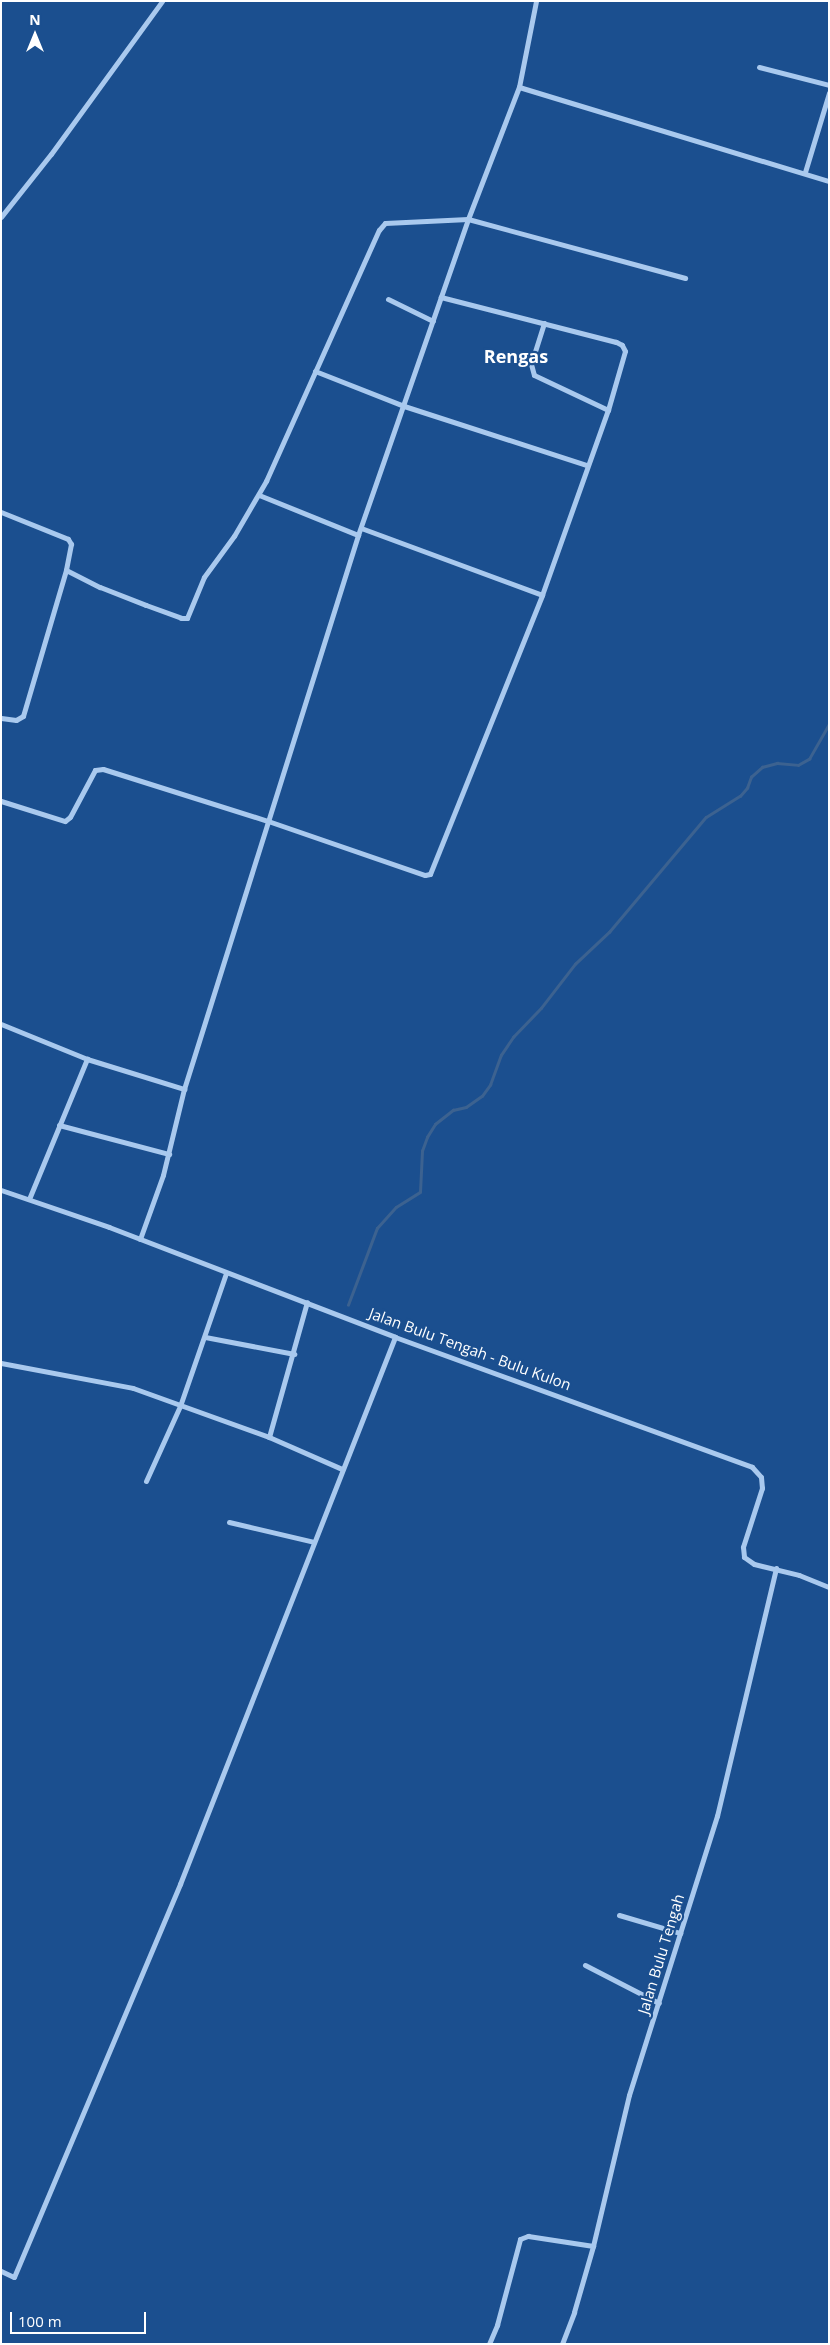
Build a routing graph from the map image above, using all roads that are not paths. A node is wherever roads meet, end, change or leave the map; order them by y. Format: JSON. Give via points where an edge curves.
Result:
{"nodes":[{"id":1,"x":162,"y":1,"type":"edge"},
{"id":2,"x":536,"y":1,"type":"edge"},
{"id":3,"x":759,"y":67,"type":"dead end"},
{"id":4,"x":829,"y":86,"type":"edge"},
{"id":5,"x":519,"y":87,"type":"junction"},
{"id":6,"x":829,"y":93,"type":"edge"},
{"id":7,"x":804,"y":172,"type":"junction"},
{"id":8,"x":829,"y":181,"type":"edge"},
{"id":9,"x":1,"y":217,"type":"edge"},
{"id":10,"x":468,"y":219,"type":"junction"},
{"id":11,"x":685,"y":278,"type":"dead end"},
{"id":12,"x":442,"y":297,"type":"junction"},
{"id":13,"x":388,"y":299,"type":"dead end"},
{"id":14,"x":433,"y":321,"type":"junction"},
{"id":15,"x":544,"y":324,"type":"junction"},
{"id":16,"x":315,"y":371,"type":"junction"},
{"id":17,"x":404,"y":406,"type":"junction"},
{"id":18,"x":608,"y":410,"type":"junction"},
{"id":19,"x":587,"y":465,"type":"junction"},
{"id":20,"x":259,"y":495,"type":"junction"},
{"id":21,"x":1,"y":512,"type":"edge"},
{"id":22,"x":361,"y":528,"type":"junction"},
{"id":23,"x":358,"y":536,"type":"junction"},
{"id":24,"x":66,"y":570,"type":"junction"},
{"id":25,"x":542,"y":595,"type":"junction"},
{"id":26,"x":1,"y":718,"type":"edge"},
{"id":27,"x":1,"y":801,"type":"edge"},
{"id":28,"x":268,"y":821,"type":"junction"},
{"id":29,"x":1,"y":1024,"type":"edge"},
{"id":30,"x":87,"y":1059,"type":"junction"},
{"id":31,"x":184,"y":1089,"type":"junction"},
{"id":32,"x":59,"y":1125,"type":"junction"},
{"id":33,"x":169,"y":1154,"type":"junction"},
{"id":34,"x":1,"y":1190,"type":"edge"},
{"id":35,"x":29,"y":1199,"type":"junction"},
{"id":36,"x":140,"y":1239,"type":"junction"},
{"id":37,"x":226,"y":1273,"type":"junction"},
{"id":38,"x":307,"y":1302,"type":"junction"},
{"id":39,"x":205,"y":1336,"type":"junction"},
{"id":40,"x":395,"y":1336,"type":"junction"},
{"id":41,"x":294,"y":1354,"type":"junction"},
{"id":42,"x":1,"y":1363,"type":"edge"},
{"id":43,"x":180,"y":1406,"type":"junction"},
{"id":44,"x":269,"y":1437,"type":"junction"},
{"id":45,"x":342,"y":1469,"type":"junction"},
{"id":46,"x":146,"y":1481,"type":"dead end"},
{"id":47,"x":229,"y":1522,"type":"dead end"},
{"id":48,"x":314,"y":1542,"type":"junction"},
{"id":49,"x":776,"y":1568,"type":"junction"},
{"id":50,"x":829,"y":1587,"type":"edge"},
{"id":51,"x":618,"y":1915,"type":"dead end"},
{"id":52,"x":680,"y":1933,"type":"junction"},
{"id":53,"x":585,"y":1965,"type":"dead end"},
{"id":54,"x":659,"y":2003,"type":"junction"},
{"id":55,"x":592,"y":2246,"type":"junction"},
{"id":56,"x":1,"y":2271,"type":"edge"},
{"id":57,"x":489,"y":2344,"type":"edge"},
{"id":58,"x":562,"y":2344,"type":"edge"}],
"edges":[{"from":1,"to":9,"type":"street"},
{"from":2,"to":5,"type":"street"},
{"from":3,"to":4,"type":"street"},
{"from":5,"to":7,"type":"street"},
{"from":5,"to":10,"type":"street"},
{"from":6,"to":7,"type":"street"},
{"from":7,"to":8,"type":"street"},
{"from":10,"to":11,"type":"street"},
{"from":10,"to":12,"type":"street"},
{"from":10,"to":16,"type":"street","via":[[390,222],[381,226]]},
{"from":12,"to":14,"type":"street"},
{"from":12,"to":15,"type":"street"},
{"from":13,"to":14,"type":"street"},
{"from":14,"to":17,"type":"street"},
{"from":15,"to":18,"type":"street","via":[[531,364],[534,375]]},
{"from":15,"to":18,"type":"street","via":[[622,345],[624,358]]},
{"from":16,"to":17,"type":"street"},
{"from":16,"to":20,"type":"street"},
{"from":17,"to":19,"type":"street"},
{"from":17,"to":22,"type":"street"},
{"from":18,"to":19,"type":"street"},
{"from":19,"to":25,"type":"street"},
{"from":20,"to":23,"type":"street"},
{"from":20,"to":24,"type":"street","via":[[204,577],[187,618],[146,606]]},
{"from":21,"to":24,"type":"street","via":[[68,539]]},
{"from":22,"to":23,"type":"street"},
{"from":22,"to":25,"type":"street"},
{"from":23,"to":28,"type":"street"},
{"from":24,"to":26,"type":"street","via":[[24,716],[16,720]]},
{"from":25,"to":28,"type":"street","via":[[430,874],[425,875]]},
{"from":27,"to":28,"type":"street","via":[[65,821],[70,818],[95,770],[100,769]]},
{"from":28,"to":31,"type":"street"},
{"from":29,"to":30,"type":"street"},
{"from":30,"to":31,"type":"street"},
{"from":30,"to":32,"type":"street"},
{"from":31,"to":33,"type":"street"},
{"from":32,"to":33,"type":"street"},
{"from":32,"to":35,"type":"street"},
{"from":33,"to":36,"type":"street"},
{"from":34,"to":35,"type":"street","name":"Jalan Bulu Tengah - Bulu Kulon"},
{"from":35,"to":36,"type":"street","name":"Jalan Bulu Tengah - Bulu Kulon"},
{"from":36,"to":37,"type":"street","name":"Jalan Bulu Tengah - Bulu Kulon"},
{"from":37,"to":38,"type":"street","name":"Jalan Bulu Tengah - Bulu Kulon"},
{"from":37,"to":39,"type":"street"},
{"from":38,"to":40,"type":"street","name":"Jalan Bulu Tengah - Bulu Kulon"},
{"from":38,"to":41,"type":"street"},
{"from":39,"to":41,"type":"street"},
{"from":39,"to":43,"type":"street"},
{"from":40,"to":45,"type":"street"},
{"from":40,"to":49,"type":"street","name":"Jalan Bulu Tengah - Bulu Kulon","via":[[752,1467],[762,1477],[762,1488],[743,1554],[754,1564]]},
{"from":41,"to":44,"type":"street"},
{"from":42,"to":43,"type":"street","via":[[132,1388]]},
{"from":43,"to":44,"type":"street"},
{"from":43,"to":46,"type":"street"},
{"from":44,"to":45,"type":"street"},
{"from":45,"to":48,"type":"street"},
{"from":47,"to":48,"type":"street"},
{"from":48,"to":56,"type":"street","via":[[180,1884],[18,2268],[14,2277]]},
{"from":49,"to":50,"type":"street","name":"Jalan Bulu Tengah - Bulu Kulon"},
{"from":49,"to":52,"type":"street","name":"Jalan Bulu Tengah","via":[[717,1816]]},
{"from":51,"to":52,"type":"street"},
{"from":52,"to":54,"type":"street","name":"Jalan Bulu Tengah"},
{"from":53,"to":54,"type":"street"},
{"from":54,"to":55,"type":"street","name":"Jalan Bulu Tengah","via":[[629,2095]]},
{"from":55,"to":57,"type":"street","via":[[528,2236],[520,2239]]},
{"from":55,"to":58,"type":"street","name":"Jalan Bulu Tengah"}]}
